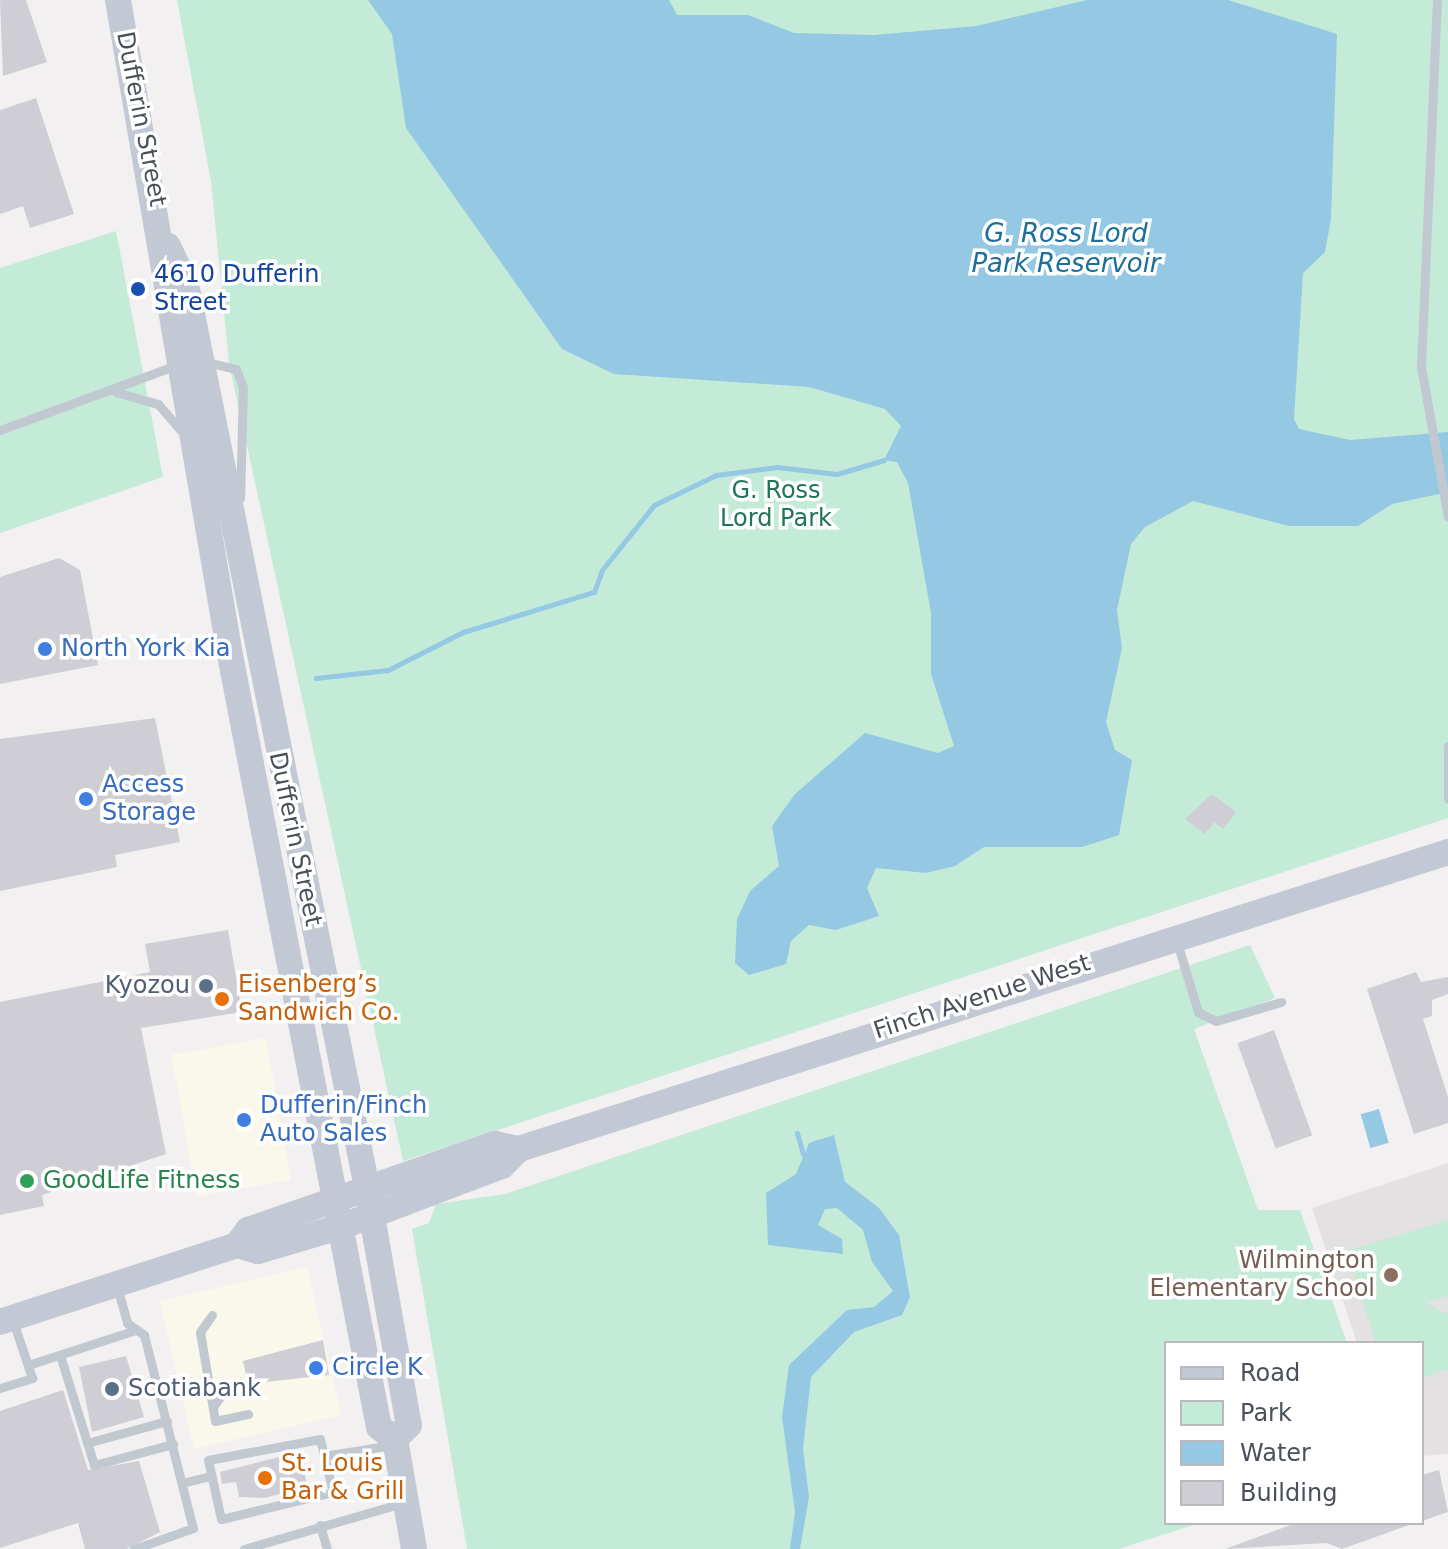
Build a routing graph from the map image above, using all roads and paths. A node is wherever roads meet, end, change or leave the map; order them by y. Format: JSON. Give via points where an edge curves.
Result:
{"nodes":[{"id":1,"x":118,"y":0,"type":"edge"},
{"id":2,"x":1437,"y":0,"type":"edge"},
{"id":3,"x":190,"y":362,"type":"junction"},
{"id":4,"x":116,"y":392,"type":"junction"},
{"id":5,"x":0,"y":430,"type":"edge"},
{"id":6,"x":195,"y":458,"type":"junction"},
{"id":7,"x":1448,"y":517,"type":"edge"},
{"id":8,"x":237,"y":550,"type":"junction"},
{"id":9,"x":1448,"y":746,"type":"edge"},
{"id":10,"x":1448,"y":799,"type":"edge"},
{"id":11,"x":1448,"y":852,"type":"edge"},
{"id":12,"x":1175,"y":935,"type":"junction"},
{"id":13,"x":1281,"y":1002,"type":"dead end"},
{"id":14,"x":519,"y":1149,"type":"junction"},
{"id":15,"x":367,"y":1188,"type":"junction"},
{"id":16,"x":338,"y":1199,"type":"junction"},
{"id":17,"x":371,"y":1215,"type":"junction"},
{"id":18,"x":343,"y":1226,"type":"junction"},
{"id":19,"x":237,"y":1245,"type":"junction"},
{"id":20,"x":117,"y":1284,"type":"junction"},
{"id":21,"x":212,"y":1315,"type":"dead end"},
{"id":22,"x":6,"y":1320,"type":"edge"},
{"id":23,"x":136,"y":1330,"type":"junction"},
{"id":24,"x":60,"y":1355,"type":"junction"},
{"id":25,"x":28,"y":1365,"type":"junction"},
{"id":26,"x":0,"y":1388,"type":"edge"},
{"id":27,"x":244,"y":1391,"type":"dead end"},
{"id":28,"x":213,"y":1407,"type":"junction"},
{"id":29,"x":248,"y":1414,"type":"dead end"},
{"id":30,"x":167,"y":1421,"type":"junction"},
{"id":31,"x":395,"y":1441,"type":"junction"},
{"id":32,"x":87,"y":1443,"type":"junction"},
{"id":33,"x":173,"y":1444,"type":"junction"},
{"id":34,"x":324,"y":1456,"type":"junction"},
{"id":35,"x":211,"y":1476,"type":"junction"},
{"id":36,"x":182,"y":1483,"type":"junction"},
{"id":37,"x":406,"y":1502,"type":"junction"},
{"id":38,"x":320,"y":1525,"type":"junction"},
{"id":39,"x":134,"y":1549,"type":"edge"},
{"id":40,"x":244,"y":1549,"type":"edge"},
{"id":41,"x":327,"y":1549,"type":"edge"},
{"id":42,"x":414,"y":1549,"type":"edge"}],
"edges":[{"from":1,"to":3,"type":"main road","name":"Dufferin Street","via":[[164,238],[186,284]]},
{"from":2,"to":7,"type":"lane","via":[[1421,367]]},
{"from":3,"to":4,"type":"lane"},
{"from":3,"to":6,"type":"main road","name":"Dufferin Street"},
{"from":3,"to":8,"type":"main road","name":"Dufferin Street"},
{"from":3,"to":8,"type":"lane","via":[[236,369],[243,387]]},
{"from":4,"to":5,"type":"lane"},
{"from":4,"to":6,"type":"lane","via":[[174,417]]},
{"from":6,"to":16,"type":"main road","name":"Dufferin Street"},
{"from":8,"to":15,"type":"main road","name":"Dufferin Street"},
{"from":9,"to":10,"type":"lane","via":[[1442,785]]},
{"from":11,"to":12,"type":"main road","name":"Finch Avenue West"},
{"from":12,"to":13,"type":"lane","via":[[1198,1012],[1216,1021]]},
{"from":12,"to":14,"type":"main road","name":"Finch Avenue West"},
{"from":14,"to":15,"type":"main road","name":"Finch Avenue West","via":[[495,1144]]},
{"from":14,"to":17,"type":"main road","name":"Finch Avenue West","via":[[502,1166]]},
{"from":15,"to":16,"type":"main road","name":"Finch Avenue West"},
{"from":15,"to":17,"type":"main road","name":"Dufferin Street"},
{"from":16,"to":18,"type":"main road","name":"Dufferin Street"},
{"from":16,"to":19,"type":"main road","name":"Finch Avenue West","via":[[248,1230]]},
{"from":17,"to":18,"type":"main road","name":"Finch Avenue West"},
{"from":17,"to":31,"type":"main road","name":"Dufferin Street","via":[[409,1425]]},
{"from":18,"to":19,"type":"main road","name":"Finch Avenue West","via":[[258,1251]]},
{"from":18,"to":31,"type":"main road","name":"Dufferin Street","via":[[379,1427]]},
{"from":19,"to":20,"type":"main road","name":"Finch Avenue West"},
{"from":20,"to":22,"type":"main road","name":"Finch Avenue West"},
{"from":20,"to":23,"type":"lane"},
{"from":21,"to":28,"type":"lane","via":[[200,1332]]},
{"from":22,"to":25,"type":"lane"},
{"from":23,"to":24,"type":"lane"},
{"from":23,"to":30,"type":"lane"},
{"from":24,"to":25,"type":"lane"},
{"from":24,"to":32,"type":"lane"},
{"from":25,"to":26,"type":"lane","via":[[32,1378]]},
{"from":27,"to":28,"type":"lane","via":[[222,1394]]},
{"from":28,"to":29,"type":"lane","via":[[219,1424]]},
{"from":30,"to":32,"type":"lane"},
{"from":30,"to":33,"type":"lane"},
{"from":31,"to":34,"type":"lane"},
{"from":31,"to":37,"type":"main road","name":"Dufferin Street"},
{"from":32,"to":33,"type":"lane","via":[[94,1465]]},
{"from":33,"to":36,"type":"lane"},
{"from":34,"to":35,"type":"lane","via":[[320,1439],[208,1460]]},
{"from":34,"to":35,"type":"lane","via":[[333,1492],[221,1519]]},
{"from":35,"to":36,"type":"lane"},
{"from":36,"to":39,"type":"lane","via":[[193,1528]]},
{"from":37,"to":38,"type":"lane"},
{"from":37,"to":42,"type":"main road","name":"Dufferin Street"},
{"from":38,"to":40,"type":"lane"},
{"from":38,"to":41,"type":"lane"}]}
